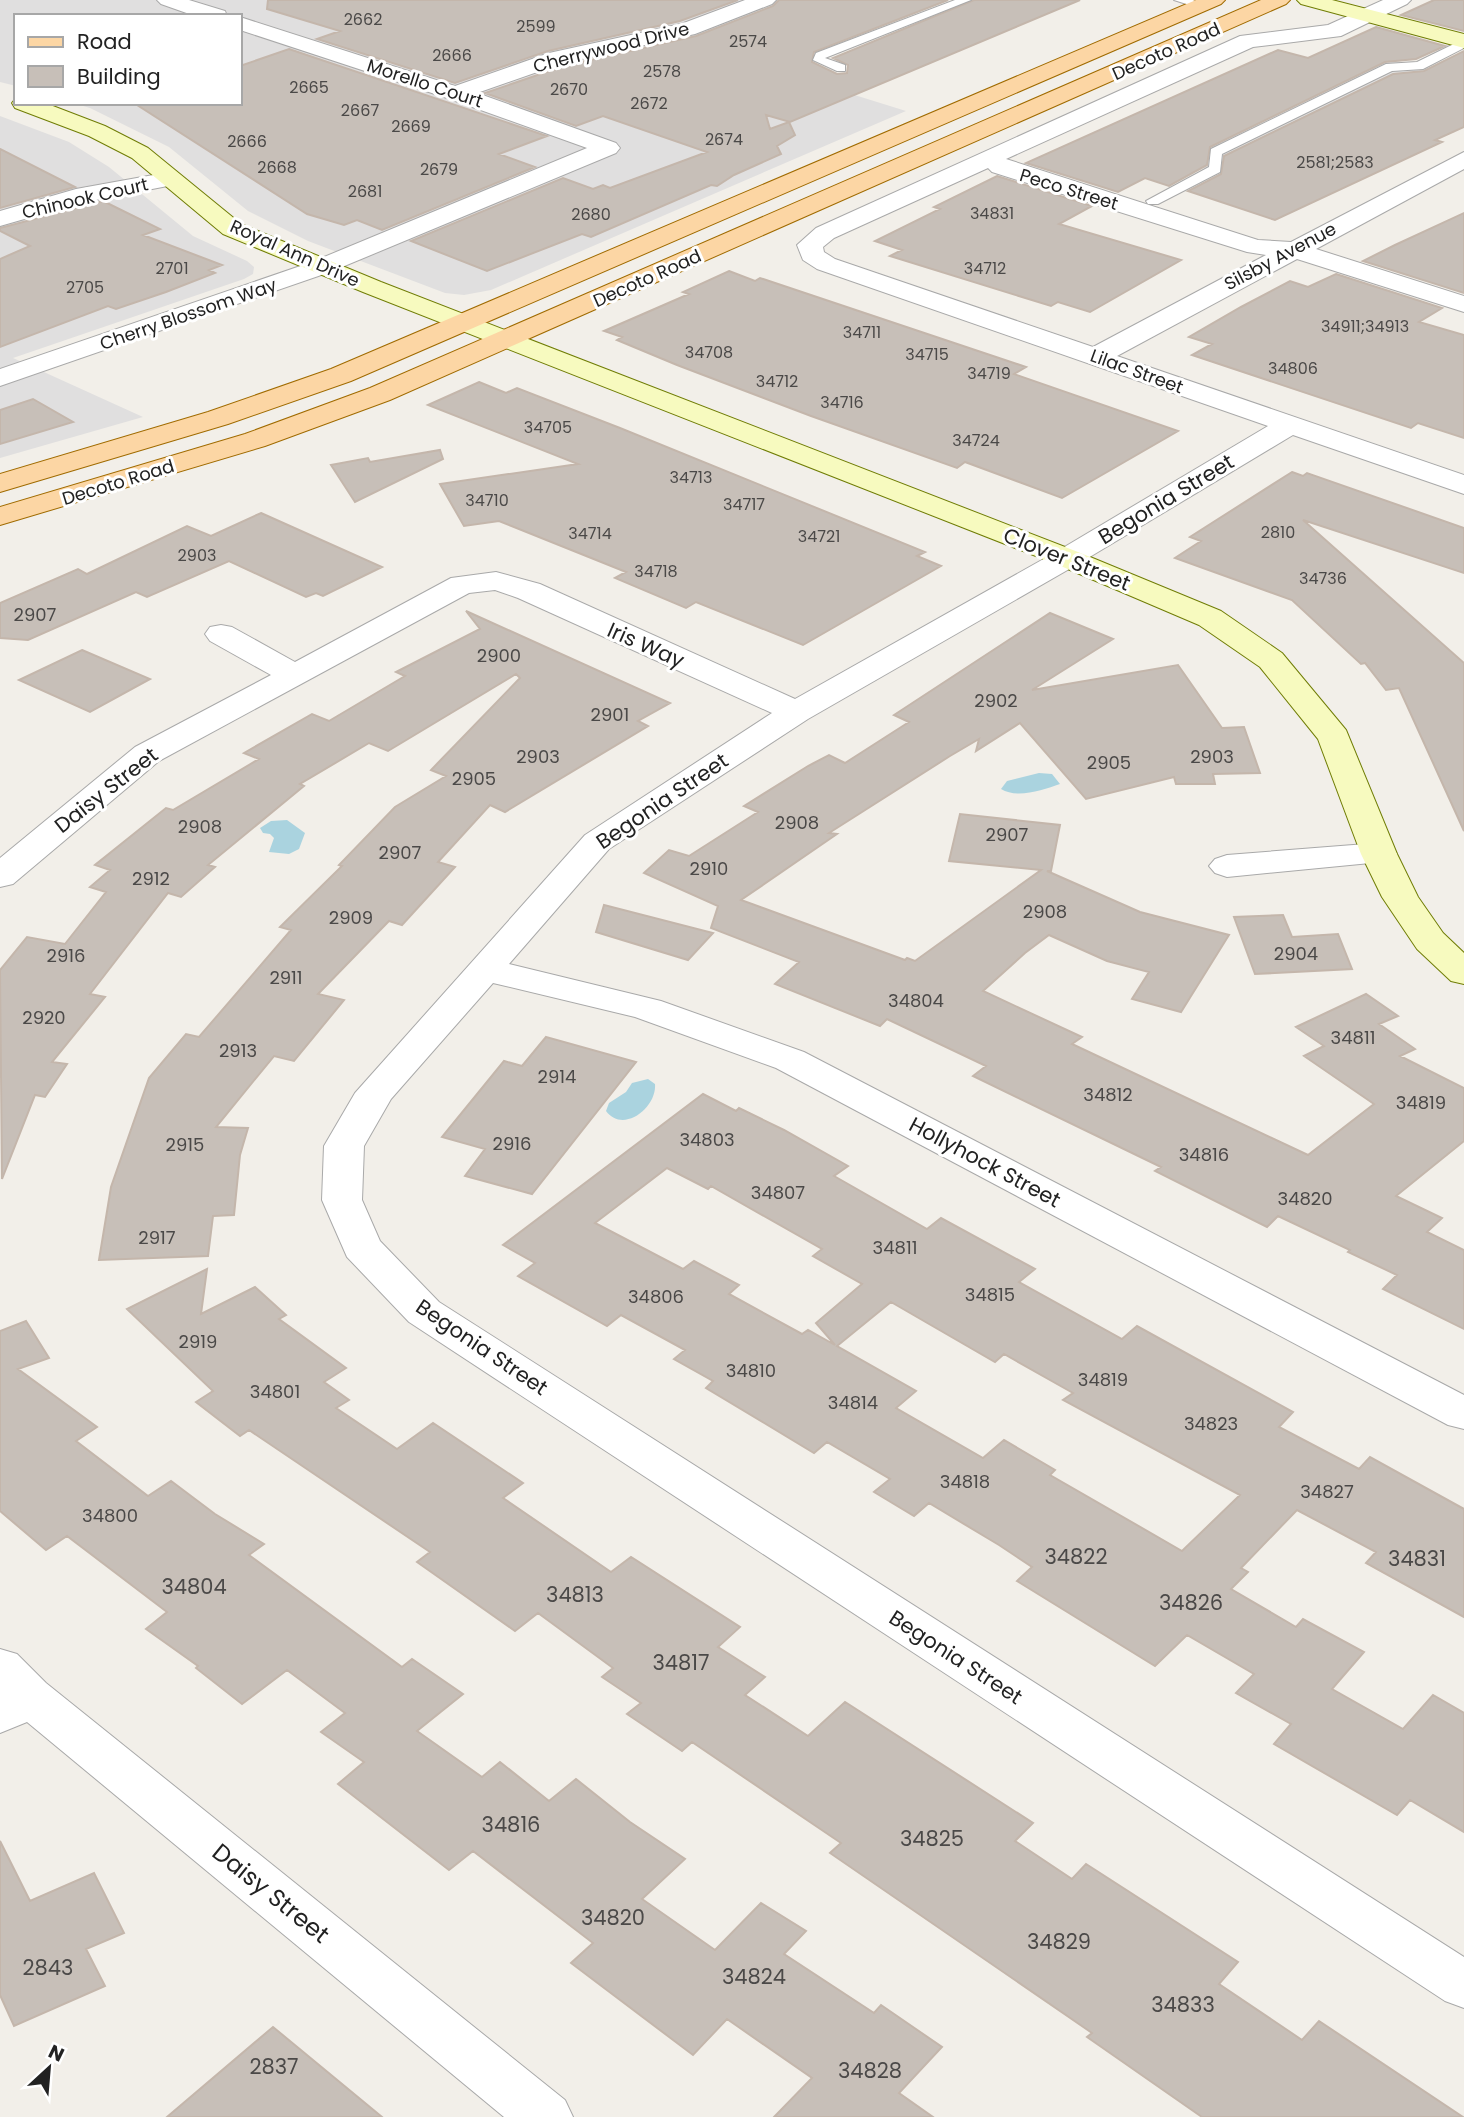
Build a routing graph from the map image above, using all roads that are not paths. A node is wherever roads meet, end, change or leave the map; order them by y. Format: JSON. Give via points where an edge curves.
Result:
{"nodes":[{"id":1,"x":168,"y":0,"type":"edge"},
{"id":2,"x":765,"y":0,"type":"edge"},
{"id":3,"x":965,"y":0,"type":"edge"},
{"id":4,"x":1279,"y":0,"type":"edge"},
{"id":5,"x":1307,"y":0,"type":"edge"},
{"id":6,"x":1199,"y":2,"type":"edge"},
{"id":7,"x":1382,"y":5,"type":"edge"},
{"id":8,"x":211,"y":14,"type":"edge"},
{"id":9,"x":242,"y":24,"type":"edge"},
{"id":10,"x":1464,"y":29,"type":"edge"},
{"id":11,"x":1464,"y":42,"type":"edge"},
{"id":12,"x":841,"y":68,"type":"dead end"},
{"id":13,"x":456,"y":93,"type":"junction"},
{"id":14,"x":28,"y":105,"type":"edge"},
{"id":15,"x":608,"y":148,"type":"joint"},
{"id":16,"x":992,"y":158,"type":"junction"},
{"id":17,"x":1464,"y":159,"type":"edge"},
{"id":18,"x":170,"y":179,"type":"junction"},
{"id":19,"x":1153,"y":201,"type":"junction"},
{"id":20,"x":0,"y":219,"type":"edge"},
{"id":21,"x":1291,"y":250,"type":"junction"},
{"id":22,"x":812,"y":255,"type":"joint"},
{"id":23,"x":321,"y":267,"type":"junction"},
{"id":24,"x":1464,"y":304,"type":"edge"},
{"id":25,"x":466,"y":323,"type":"junction"},
{"id":26,"x":507,"y":340,"type":"junction"},
{"id":27,"x":1097,"y":356,"type":"junction"},
{"id":28,"x":0,"y":378,"type":"edge"},
{"id":29,"x":1288,"y":426,"type":"junction"},
{"id":30,"x":0,"y":483,"type":"edge"},
{"id":31,"x":1464,"y":485,"type":"edge"},
{"id":32,"x":0,"y":516,"type":"edge"},
{"id":33,"x":1067,"y":558,"type":"junction"},
{"id":34,"x":496,"y":582,"type":"joint"},
{"id":35,"x":221,"y":634,"type":"dead end"},
{"id":36,"x":293,"y":674,"type":"junction"},
{"id":37,"x":796,"y":712,"type":"junction"},
{"id":38,"x":1379,"y":854,"type":"junction"},
{"id":39,"x":1227,"y":866,"type":"dead end"},
{"id":40,"x":0,"y":876,"type":"edge"},
{"id":41,"x":483,"y":969,"type":"junction"},
{"id":42,"x":1464,"y":973,"type":"edge"},
{"id":43,"x":1464,"y":1415,"type":"edge"},
{"id":44,"x":10,"y":1692,"type":"edge"},
{"id":45,"x":1464,"y":1985,"type":"edge"},
{"id":46,"x":544,"y":2117,"type":"edge"}],
"edges":[{"from":1,"to":8,"type":"street"},
{"from":2,"to":13,"type":"street","name":"Cherrywood Drive","via":[[687,29],[557,58]]},
{"from":3,"to":12,"type":"lane","via":[[820,56],[819,60]]},
{"from":4,"to":26,"type":"main road","name":"Decoto Road"},
{"from":5,"to":7,"type":"street"},
{"from":6,"to":25,"type":"main road","name":"Decoto Road"},
{"from":7,"to":10,"type":"street"},
{"from":7,"to":11,"type":"street"},
{"from":7,"to":16,"type":"street","name":"Decoto Road","via":[[1332,31],[1248,41]]},
{"from":9,"to":13,"type":"street","name":"Morello Court"},
{"from":11,"to":19,"type":"lane","via":[[1419,66],[1390,68],[1216,152],[1215,169]]},
{"from":13,"to":15,"type":"street","name":"Morello Court"},
{"from":14,"to":18,"type":"street","name":"Royal Ann Drive","via":[[140,153]]},
{"from":15,"to":23,"type":"street","name":"Cherry Blossom Way"},
{"from":16,"to":19,"type":"street","name":"Peco Street","via":[[1019,159]]},
{"from":16,"to":21,"type":"street","name":"Peco Street","via":[[1000,167],[1256,247]]},
{"from":16,"to":22,"type":"street","name":"Decoto Road","via":[[825,233],[810,244]]},
{"from":17,"to":21,"type":"street","name":"Silsby Avenue"},
{"from":18,"to":20,"type":"street","name":"Chinook Court","via":[[75,196]]},
{"from":18,"to":23,"type":"street","name":"Royal Ann Drive","via":[[232,229]]},
{"from":19,"to":21,"type":"street","name":"Peco Street","via":[[1275,239]]},
{"from":21,"to":24,"type":"street","name":"Peco Street"},
{"from":21,"to":27,"type":"street","name":"Silsby Avenue"},
{"from":22,"to":27,"type":"street","name":"Lilac Street","via":[[825,264]]},
{"from":23,"to":25,"type":"street","name":"Royal Ann Drive"},
{"from":23,"to":28,"type":"street","name":"Cherry Blossom Way"},
{"from":25,"to":26,"type":"street","name":"Royal Ann Drive"},
{"from":25,"to":30,"type":"main road","name":"Decoto Road","via":[[341,375],[218,418]]},
{"from":26,"to":32,"type":"main road","name":"Decoto Road","via":[[255,440]]},
{"from":26,"to":33,"type":"street","name":"Clover Street"},
{"from":27,"to":29,"type":"street","name":"Lilac Street"},
{"from":29,"to":31,"type":"street","name":"Lilac Street"},
{"from":29,"to":33,"type":"street","name":"Begonia Street"},
{"from":33,"to":37,"type":"street","name":"Begonia Street"},
{"from":33,"to":38,"type":"street","name":"Clover Street","via":[[1210,618],[1271,660],[1334,737]]},
{"from":34,"to":36,"type":"street","name":"Daisy Street","via":[[462,585]]},
{"from":34,"to":37,"type":"street","name":"Iris Way","via":[[529,591]]},
{"from":35,"to":36,"type":"street"},
{"from":36,"to":40,"type":"street","name":"Daisy Street","via":[[147,754]]},
{"from":37,"to":41,"type":"street","name":"Begonia Street","via":[[597,842]]},
{"from":38,"to":39,"type":"street"},
{"from":38,"to":42,"type":"street","name":"Clover Street","via":[[1430,942]]},
{"from":41,"to":43,"type":"street","name":"Hollyhock Street","via":[[648,1009],[790,1060]]},
{"from":41,"to":45,"type":"street","name":"Begonia Street","via":[[375,1093],[344,1146],[342,1200],[362,1247],[424,1312]]},
{"from":44,"to":46,"type":"street","name":"Daisy Street"}]}
